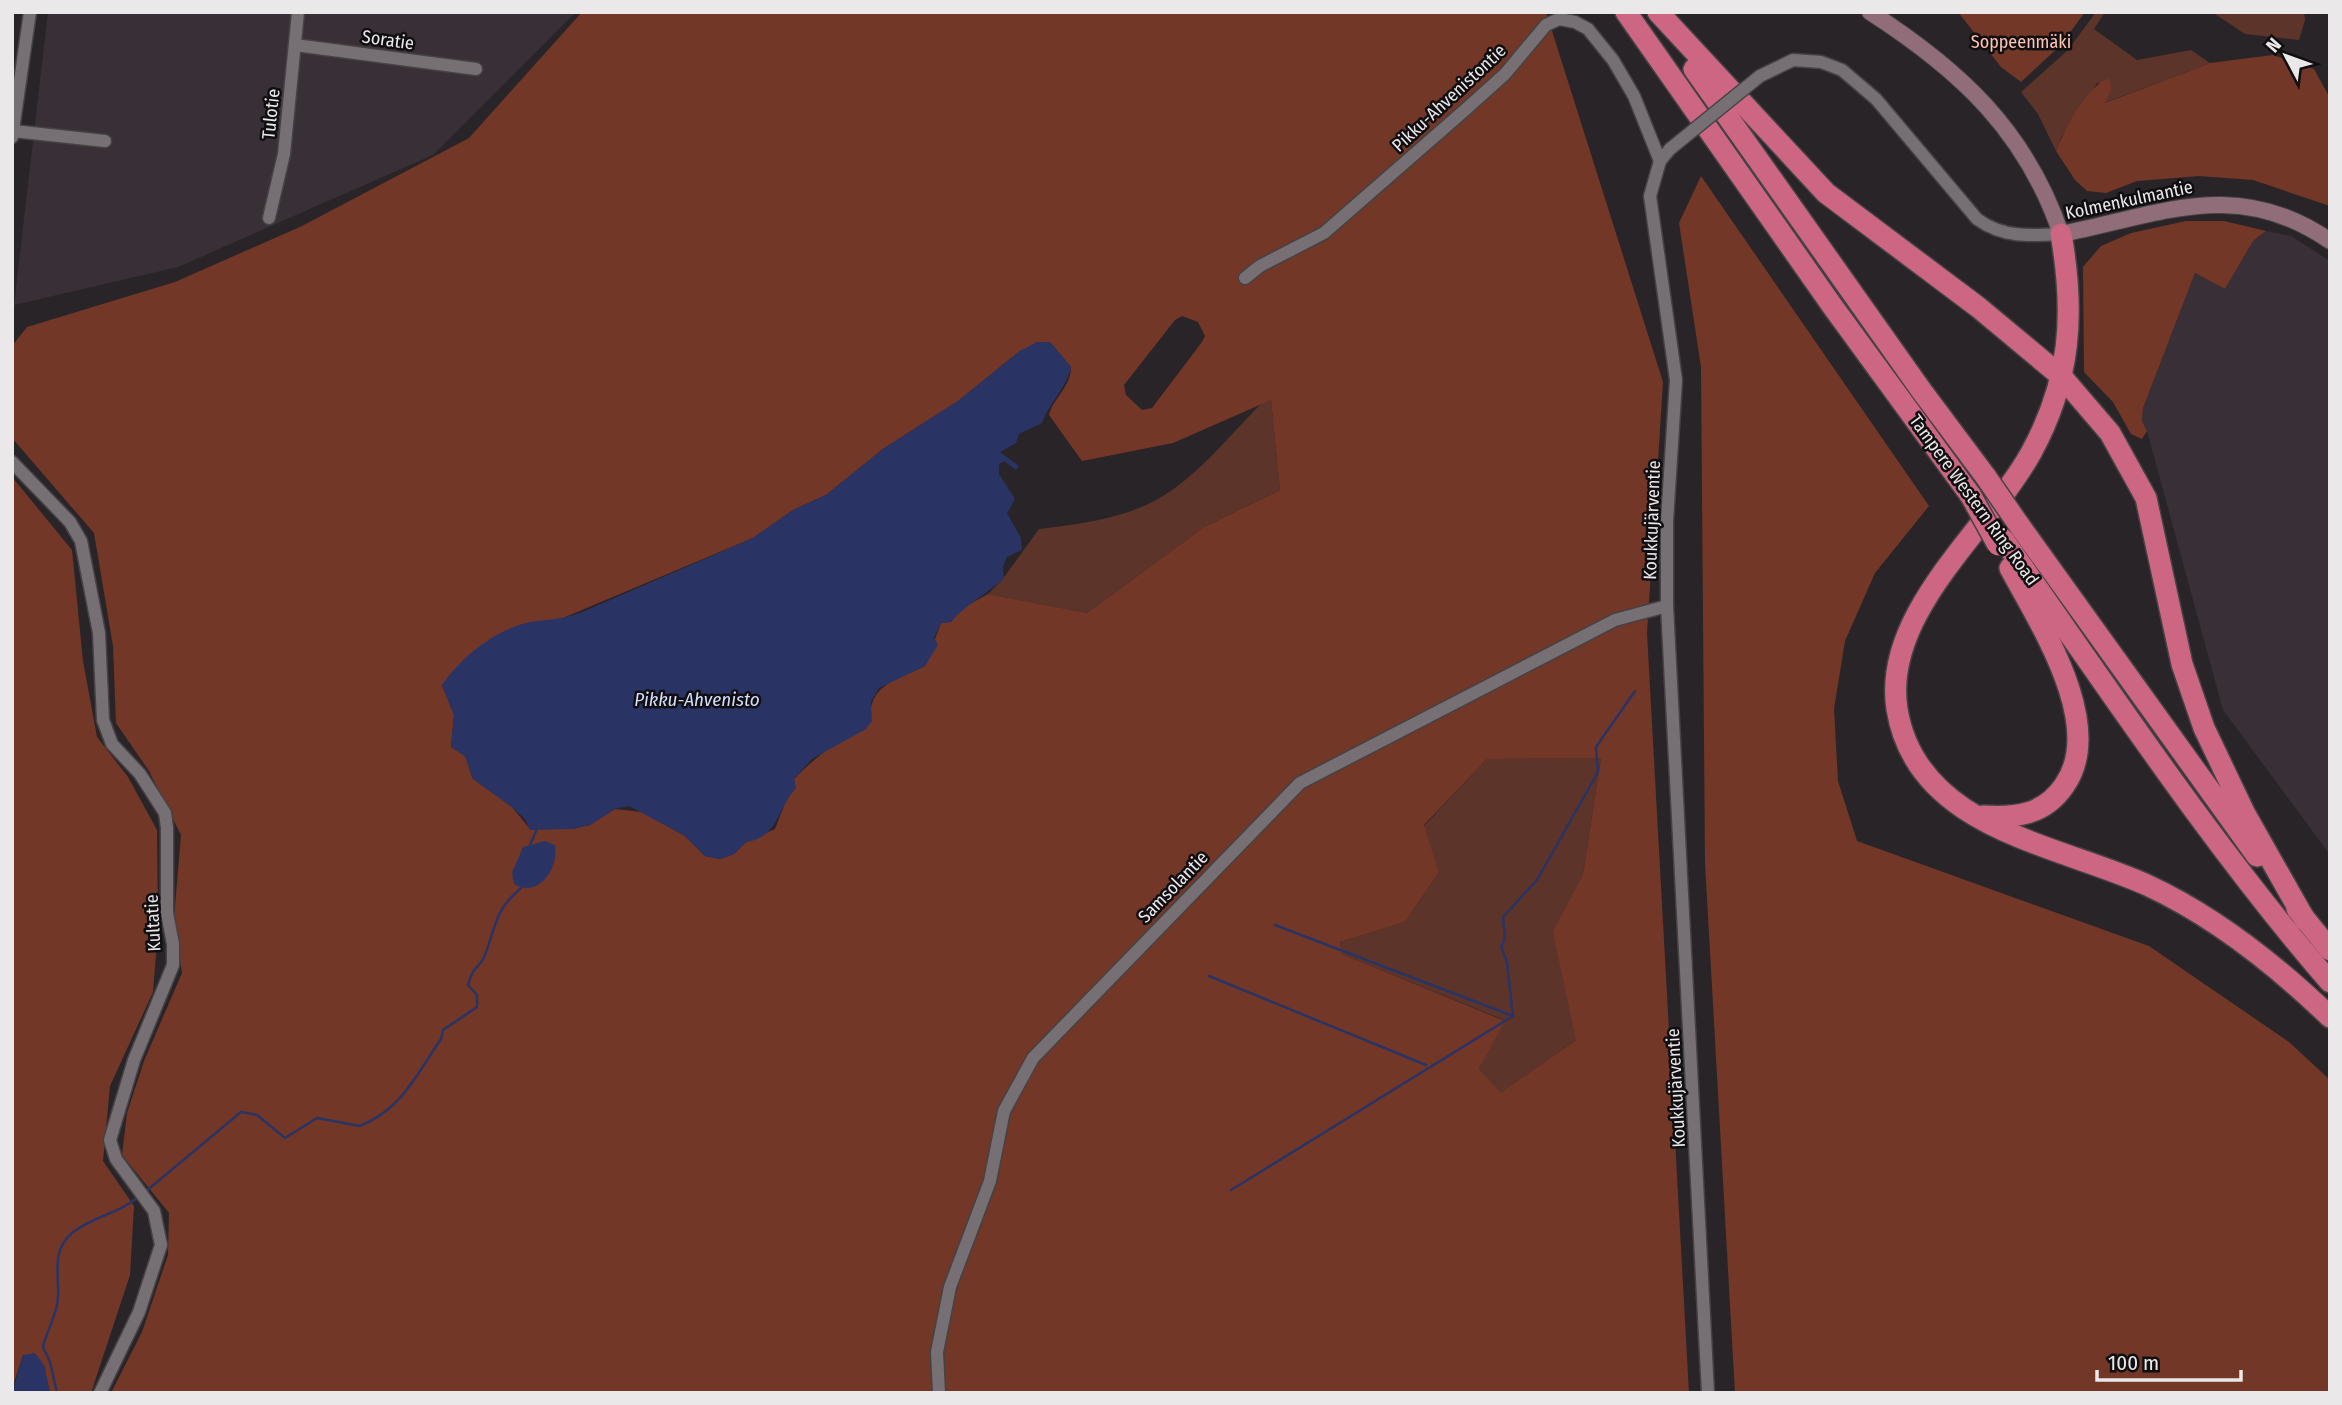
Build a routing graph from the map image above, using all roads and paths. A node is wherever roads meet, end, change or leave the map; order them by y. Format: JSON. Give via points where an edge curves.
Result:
{"nodes":[{"id":1,"x":30,"y":12,"type":"edge"},
{"id":2,"x":298,"y":12,"type":"edge"},
{"id":3,"x":1626,"y":12,"type":"edge"},
{"id":4,"x":1656,"y":12,"type":"edge"},
{"id":5,"x":1870,"y":12,"type":"edge"},
{"id":6,"x":295,"y":45,"type":"junction"},
{"id":7,"x":476,"y":69,"type":"dead end"},
{"id":8,"x":13,"y":131,"type":"edge"},
{"id":9,"x":12,"y":137,"type":"edge"},
{"id":10,"x":105,"y":141,"type":"dead end"},
{"id":11,"x":1660,"y":161,"type":"junction"},
{"id":12,"x":269,"y":218,"type":"dead end"},
{"id":13,"x":2061,"y":234,"type":"junction"},
{"id":14,"x":2330,"y":241,"type":"edge"},
{"id":15,"x":1245,"y":278,"type":"dead end"},
{"id":16,"x":2062,"y":377,"type":"junction"},
{"id":17,"x":12,"y":462,"type":"edge"},
{"id":18,"x":2000,"y":542,"type":"junction"},
{"id":19,"x":1667,"y":606,"type":"junction"},
{"id":20,"x":1974,"y":816,"type":"junction"},
{"id":21,"x":2305,"y":920,"type":"junction"},
{"id":22,"x":2330,"y":950,"type":"edge"},
{"id":23,"x":2330,"y":982,"type":"edge"},
{"id":24,"x":2330,"y":1017,"type":"edge"},
{"id":25,"x":100,"y":1393,"type":"edge"},
{"id":26,"x":939,"y":1393,"type":"edge"},
{"id":27,"x":1708,"y":1393,"type":"edge"}],
"edges":[{"from":1,"to":8,"type":"street"},
{"from":2,"to":6,"type":"street","name":"Tulotie"},
{"from":3,"to":18,"type":"highway","name":"Tampere Western Ring Road","bridge":true,"via":[[1972,496]]},
{"from":4,"to":16,"type":"highway","via":[[1826,193],[1979,307]]},
{"from":4,"to":21,"type":"highway","name":"Tampere Western Ring Road","bridge":true,"via":[[1921,390]]},
{"from":5,"to":13,"type":"street","name":"Kolmenkulmantie","via":[[1922,47],[1996,114],[2036,172]]},
{"from":6,"to":7,"type":"street","name":"Soratie"},
{"from":6,"to":12,"type":"street","name":"Tulotie","via":[[284,154]]},
{"from":8,"to":9,"type":"street"},
{"from":8,"to":10,"type":"street"},
{"from":11,"to":13,"type":"street","name":"Koukkujärventie","bridge":true,"via":[[1760,76],[1793,60],[1821,62],[1842,70],[1876,99],[1990,229],[2011,235]]},
{"from":11,"to":15,"type":"street","name":"Pikku-Ahvenistontie","via":[[1634,96],[1613,60],[1588,29],[1559,19],[1546,25],[1505,74],[1341,219]]},
{"from":11,"to":19,"type":"street","name":"Koukkujärventie","via":[[1650,196],[1676,380]]},
{"from":13,"to":14,"type":"street","name":"Kolmenkulmantie","via":[[2183,205],[2210,203],[2276,215]]},
{"from":13,"to":16,"type":"highway","via":[[2070,312]]},
{"from":16,"to":20,"type":"highway","via":[[2015,481],[1931,590],[1899,659],[1896,700],[1909,750],[1934,785]]},
{"from":16,"to":21,"type":"highway","via":[[2110,433],[2139,480],[2156,532],[2182,664],[2204,728],[2245,814]]},
{"from":17,"to":25,"type":"street","name":"Kultatie","via":[[70,522],[81,541],[99,633],[103,720],[112,744],[140,774],[165,813],[173,965],[134,1060],[110,1140],[116,1159],[154,1211],[161,1245],[139,1312]]},
{"from":18,"to":20,"type":"highway","via":[[2068,688],[2076,711],[2079,747],[2074,771],[2045,806],[2021,816]]},
{"from":18,"to":23,"type":"highway","name":"Tampere Western Ring Road","via":[[2207,827]]},
{"from":19,"to":26,"type":"street","name":"Samsolantie","via":[[1615,620],[1300,783],[1033,1058],[1004,1111],[990,1181],[950,1287],[937,1353]]},
{"from":19,"to":27,"type":"street","name":"Koukkujärventie"},
{"from":20,"to":24,"type":"highway","via":[[2148,886],[2257,954]]},
{"from":21,"to":22,"type":"highway","name":"Tampere Western Ring Road"}]}
